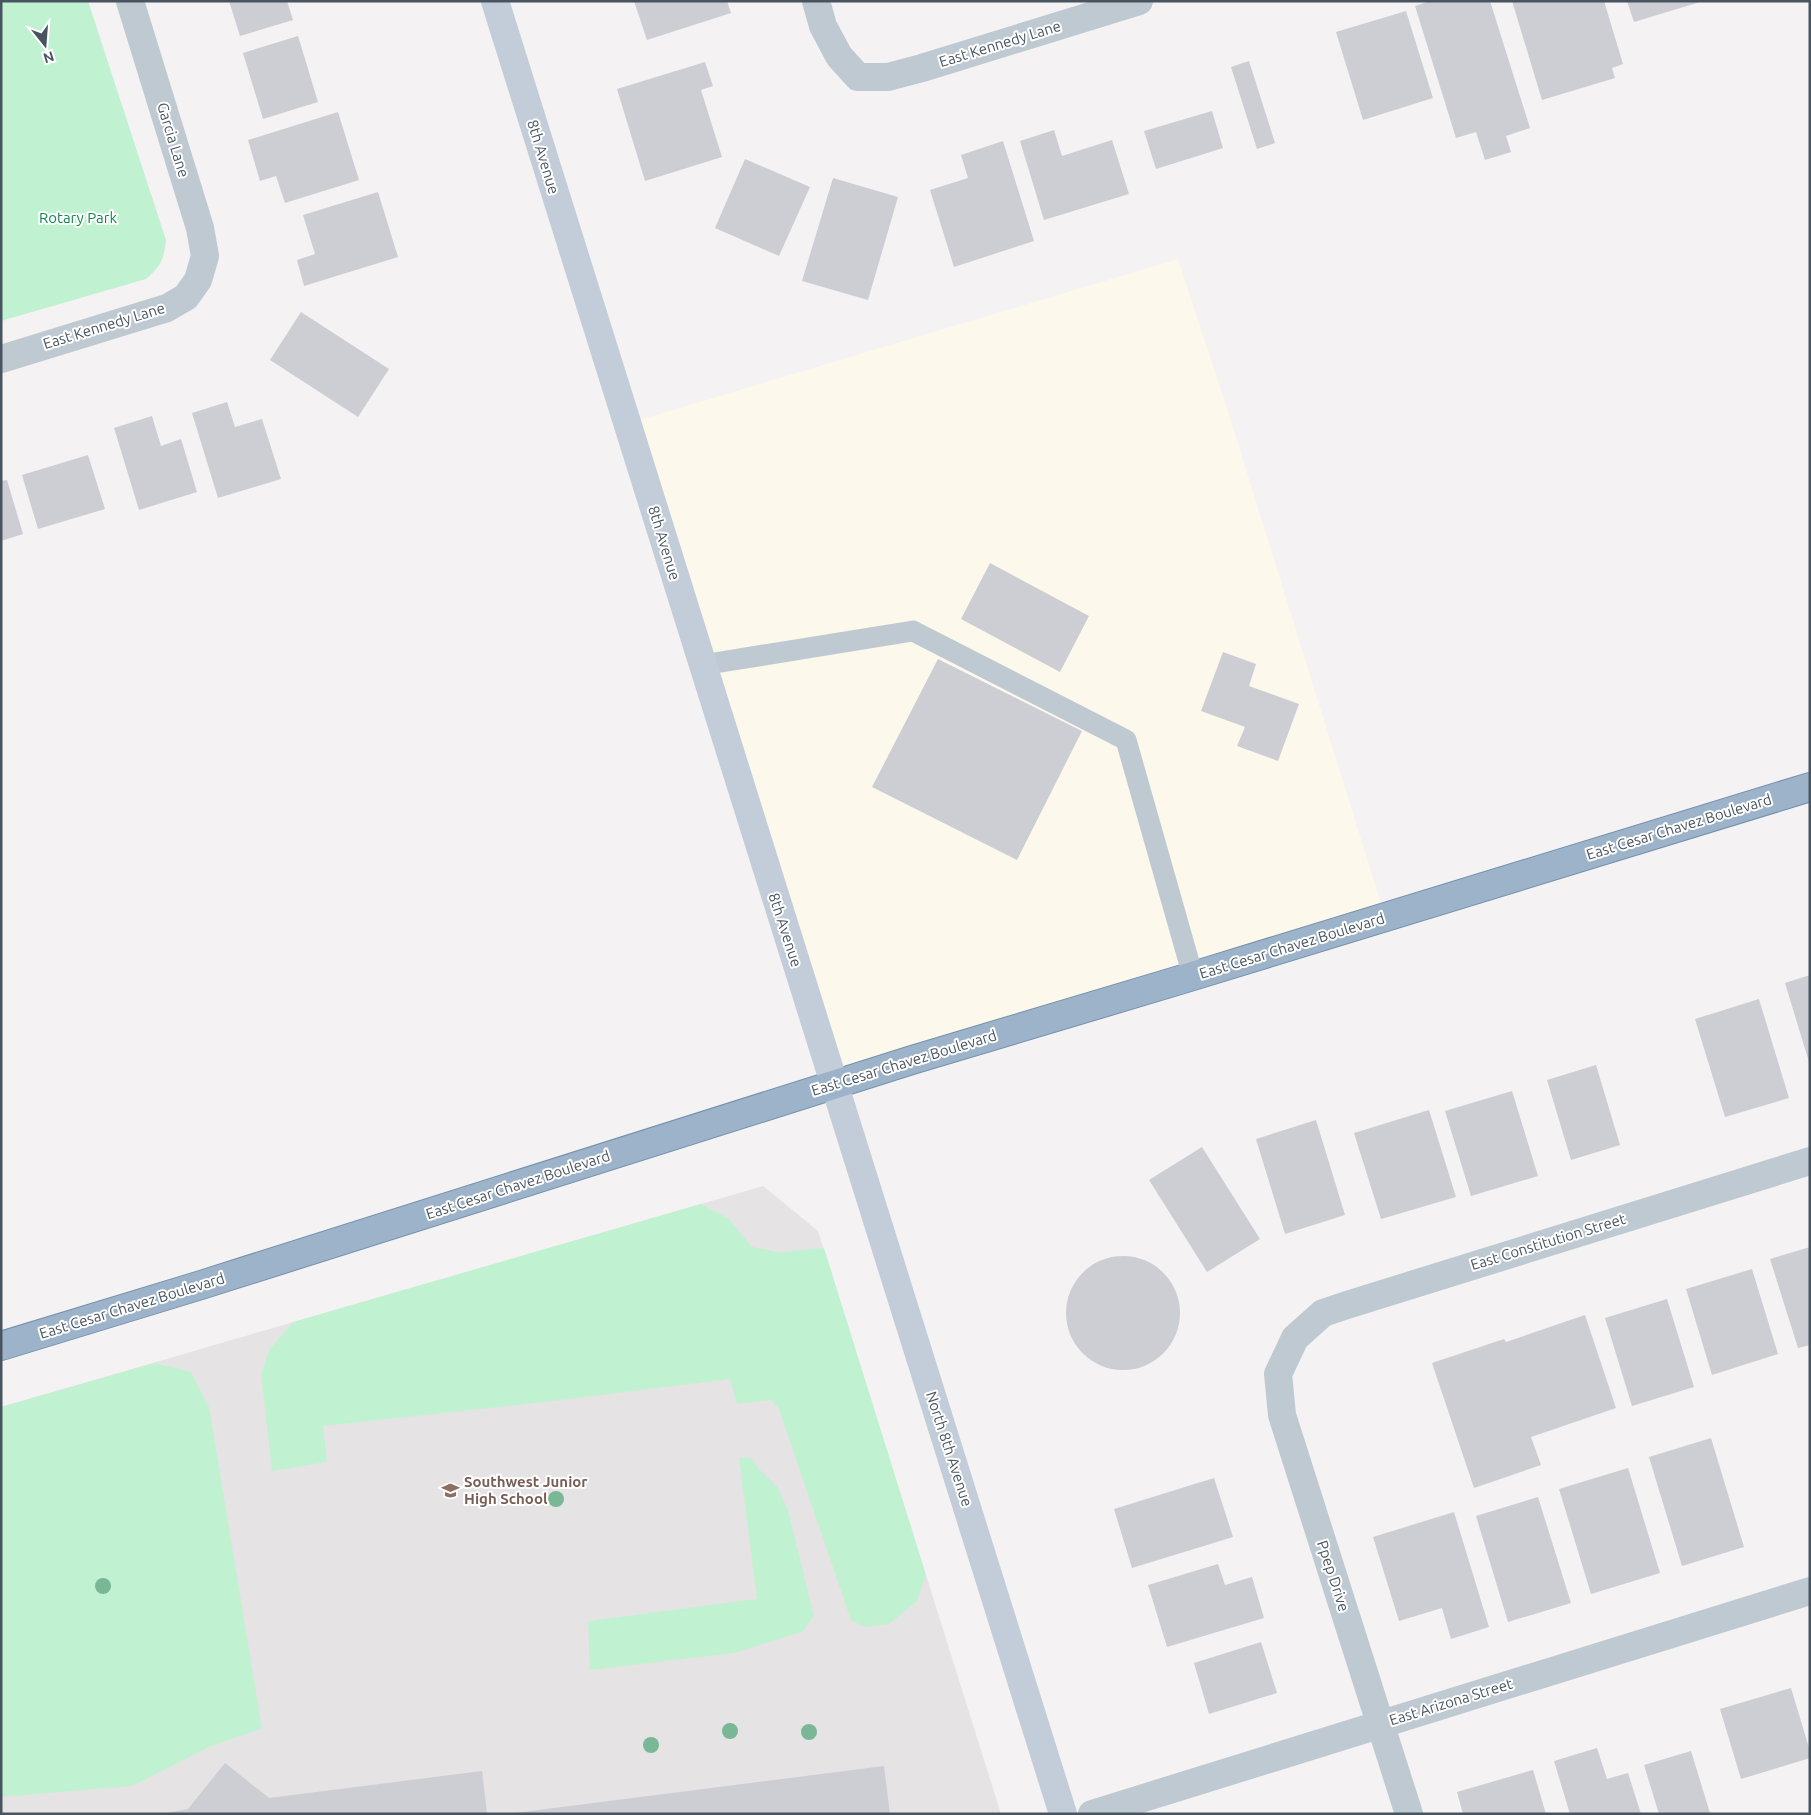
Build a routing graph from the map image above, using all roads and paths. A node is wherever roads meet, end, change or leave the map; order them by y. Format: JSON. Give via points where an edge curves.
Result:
{"nodes":[{"id":1,"x":130,"y":1,"type":"edge"},
{"id":2,"x":495,"y":1,"type":"edge"},
{"id":3,"x":816,"y":1,"type":"edge"},
{"id":4,"x":1139,"y":1,"type":"edge"},
{"id":5,"x":198,"y":280,"type":"joint"},
{"id":6,"x":1,"y":358,"type":"edge"},
{"id":7,"x":702,"y":666,"type":"junction"},
{"id":8,"x":1810,"y":787,"type":"edge"},
{"id":9,"x":1193,"y":976,"type":"junction"},
{"id":10,"x":833,"y":1085,"type":"junction"},
{"id":11,"x":1810,"y":1161,"type":"edge"},
{"id":12,"x":1294,"y":1338,"type":"joint"},
{"id":13,"x":1,"y":1346,"type":"edge"},
{"id":14,"x":1810,"y":1591,"type":"edge"},
{"id":15,"x":1381,"y":1724,"type":"junction"},
{"id":16,"x":1063,"y":1814,"type":"edge"},
{"id":17,"x":1092,"y":1814,"type":"edge"},
{"id":18,"x":1409,"y":1814,"type":"edge"}],
"edges":[{"from":1,"to":5,"type":"street","name":"Garcia Lane","via":[[200,228],[205,256]]},
{"from":2,"to":7,"type":"main road","name":"8th Avenue"},
{"from":3,"to":4,"type":"street","name":"East Kennedy Lane","via":[[823,26],[839,56],[858,77],[888,77],[922,68]]},
{"from":5,"to":6,"type":"street","name":"East Kennedy Lane","via":[[186,297],[167,308]]},
{"from":7,"to":9,"type":"lane","via":[[913,631],[1126,740]]},
{"from":7,"to":10,"type":"main road","name":"8th Avenue"},
{"from":8,"to":9,"type":"highway","name":"East Cesar Chavez Boulevard"},
{"from":9,"to":10,"type":"highway","name":"East Cesar Chavez Boulevard"},
{"from":10,"to":13,"type":"highway","name":"East Cesar Chavez Boulevard"},
{"from":10,"to":16,"type":"main road","name":"North 8th Avenue"},
{"from":11,"to":12,"type":"street","name":"East Constitution Street","via":[[1347,1305],[1324,1313]]},
{"from":12,"to":15,"type":"street","name":"Ppep Drive","via":[[1278,1374],[1282,1416]]},
{"from":14,"to":15,"type":"street","name":"East Arizona Street"},
{"from":15,"to":17,"type":"street","name":"East Arizona Street"},
{"from":15,"to":18,"type":"street","name":"Ppep Drive"}]}
